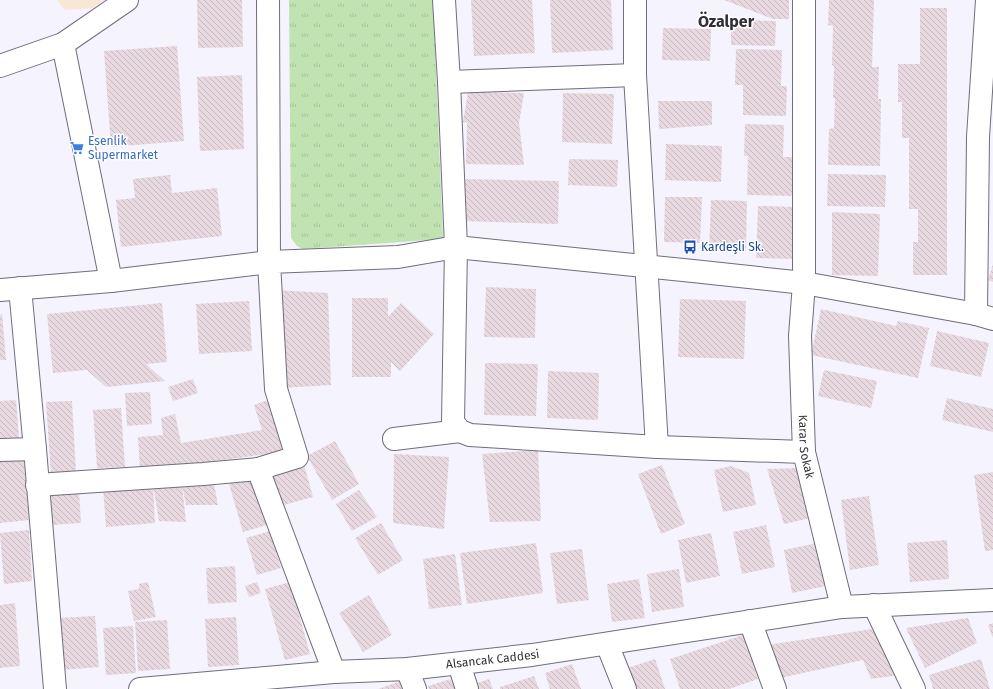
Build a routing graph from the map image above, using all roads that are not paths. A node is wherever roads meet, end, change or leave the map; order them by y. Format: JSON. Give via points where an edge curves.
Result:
{"nodes":[{"id":1,"x":127,"y":0,"type":"edge"},
{"id":2,"x":268,"y":0,"type":"edge"},
{"id":3,"x":444,"y":0,"type":"edge"},
{"id":4,"x":635,"y":0,"type":"edge"},
{"id":5,"x":804,"y":0,"type":"edge"},
{"id":6,"x":987,"y":0,"type":"edge"},
{"id":7,"x":63,"y":44,"type":"junction"},
{"id":8,"x":0,"y":66,"type":"edge"},
{"id":9,"x":635,"y":75,"type":"junction"},
{"id":10,"x":449,"y":82,"type":"junction"},
{"id":11,"x":456,"y":247,"type":"junction"},
{"id":12,"x":269,"y":262,"type":"junction"},
{"id":13,"x":647,"y":267,"type":"junction"},
{"id":14,"x":111,"y":281,"type":"junction"},
{"id":15,"x":804,"y":283,"type":"junction"},
{"id":16,"x":10,"y":289,"type":"edge"},
{"id":17,"x":985,"y":316,"type":"edge"},
{"id":18,"x":460,"y":430,"type":"junction"},
{"id":19,"x":394,"y":439,"type":"dead end"},
{"id":20,"x":657,"y":447,"type":"junction"},
{"id":21,"x":35,"y":448,"type":"junction"},
{"id":22,"x":0,"y":450,"type":"edge"},
{"id":23,"x":804,"y":452,"type":"junction"},
{"id":24,"x":258,"y":469,"type":"junction"},
{"id":25,"x":37,"y":485,"type":"junction"},
{"id":26,"x":993,"y":600,"type":"edge"},
{"id":27,"x":874,"y":605,"type":"junction"},
{"id":28,"x":842,"y":607,"type":"junction"},
{"id":29,"x":750,"y":621,"type":"junction"},
{"id":30,"x":607,"y":644,"type":"junction"},
{"id":31,"x":459,"y":664,"type":"junction"},
{"id":32,"x":334,"y":672,"type":"junction"},
{"id":33,"x":411,"y":679,"type":"edge"},
{"id":34,"x":304,"y":682,"type":"edge"},
{"id":35,"x":55,"y":689,"type":"edge"},
{"id":36,"x":140,"y":689,"type":"edge"},
{"id":37,"x":467,"y":689,"type":"edge"},
{"id":38,"x":625,"y":689,"type":"edge"},
{"id":39,"x":775,"y":689,"type":"edge"},
{"id":40,"x":914,"y":689,"type":"edge"}],
"edges":[{"from":1,"to":7,"type":"street"},
{"from":2,"to":12,"type":"street"},
{"from":3,"to":10,"type":"street"},
{"from":4,"to":9,"type":"street"},
{"from":5,"to":15,"type":"street","name":"Karar Sokak"},
{"from":6,"to":17,"type":"street","via":[[978,138]]},
{"from":7,"to":8,"type":"street"},
{"from":7,"to":14,"type":"street"},
{"from":9,"to":10,"type":"street"},
{"from":9,"to":13,"type":"street"},
{"from":10,"to":11,"type":"street"},
{"from":11,"to":12,"type":"street","via":[[398,257]]},
{"from":11,"to":13,"type":"street"},
{"from":11,"to":18,"type":"street","via":[[453,422]]},
{"from":12,"to":14,"type":"street"},
{"from":12,"to":24,"type":"street","via":[[276,389],[297,457]]},
{"from":13,"to":15,"type":"street"},
{"from":13,"to":20,"type":"street"},
{"from":14,"to":16,"type":"street"},
{"from":15,"to":17,"type":"street"},
{"from":15,"to":23,"type":"street","name":"Karar Sokak","via":[[800,336]]},
{"from":16,"to":21,"type":"street"},
{"from":18,"to":19,"type":"street"},
{"from":18,"to":20,"type":"street","via":[[470,435]]},
{"from":20,"to":23,"type":"street"},
{"from":21,"to":22,"type":"street"},
{"from":21,"to":25,"type":"street"},
{"from":23,"to":28,"type":"street","name":"Karar Sokak"},
{"from":24,"to":25,"type":"street"},
{"from":24,"to":32,"type":"street"},
{"from":25,"to":35,"type":"street"},
{"from":26,"to":27,"type":"street","name":"Alsancak Caddesi"},
{"from":27,"to":28,"type":"street","name":"Alsancak Caddesi"},
{"from":27,"to":40,"type":"street"},
{"from":28,"to":29,"type":"street","name":"Alsancak Caddesi"},
{"from":29,"to":30,"type":"street","name":"Alsancak Caddesi"},
{"from":29,"to":39,"type":"street"},
{"from":30,"to":31,"type":"street","name":"Alsancak Caddesi"},
{"from":30,"to":38,"type":"street"},
{"from":31,"to":33,"type":"street","name":"Alsancak Caddesi"},
{"from":31,"to":37,"type":"street"},
{"from":32,"to":33,"type":"street","name":"Alsancak Caddesi"},
{"from":32,"to":34,"type":"street","name":"Alsancak Caddesi"},
{"from":34,"to":36,"type":"street","name":"Alsancak Caddesi"}]}
